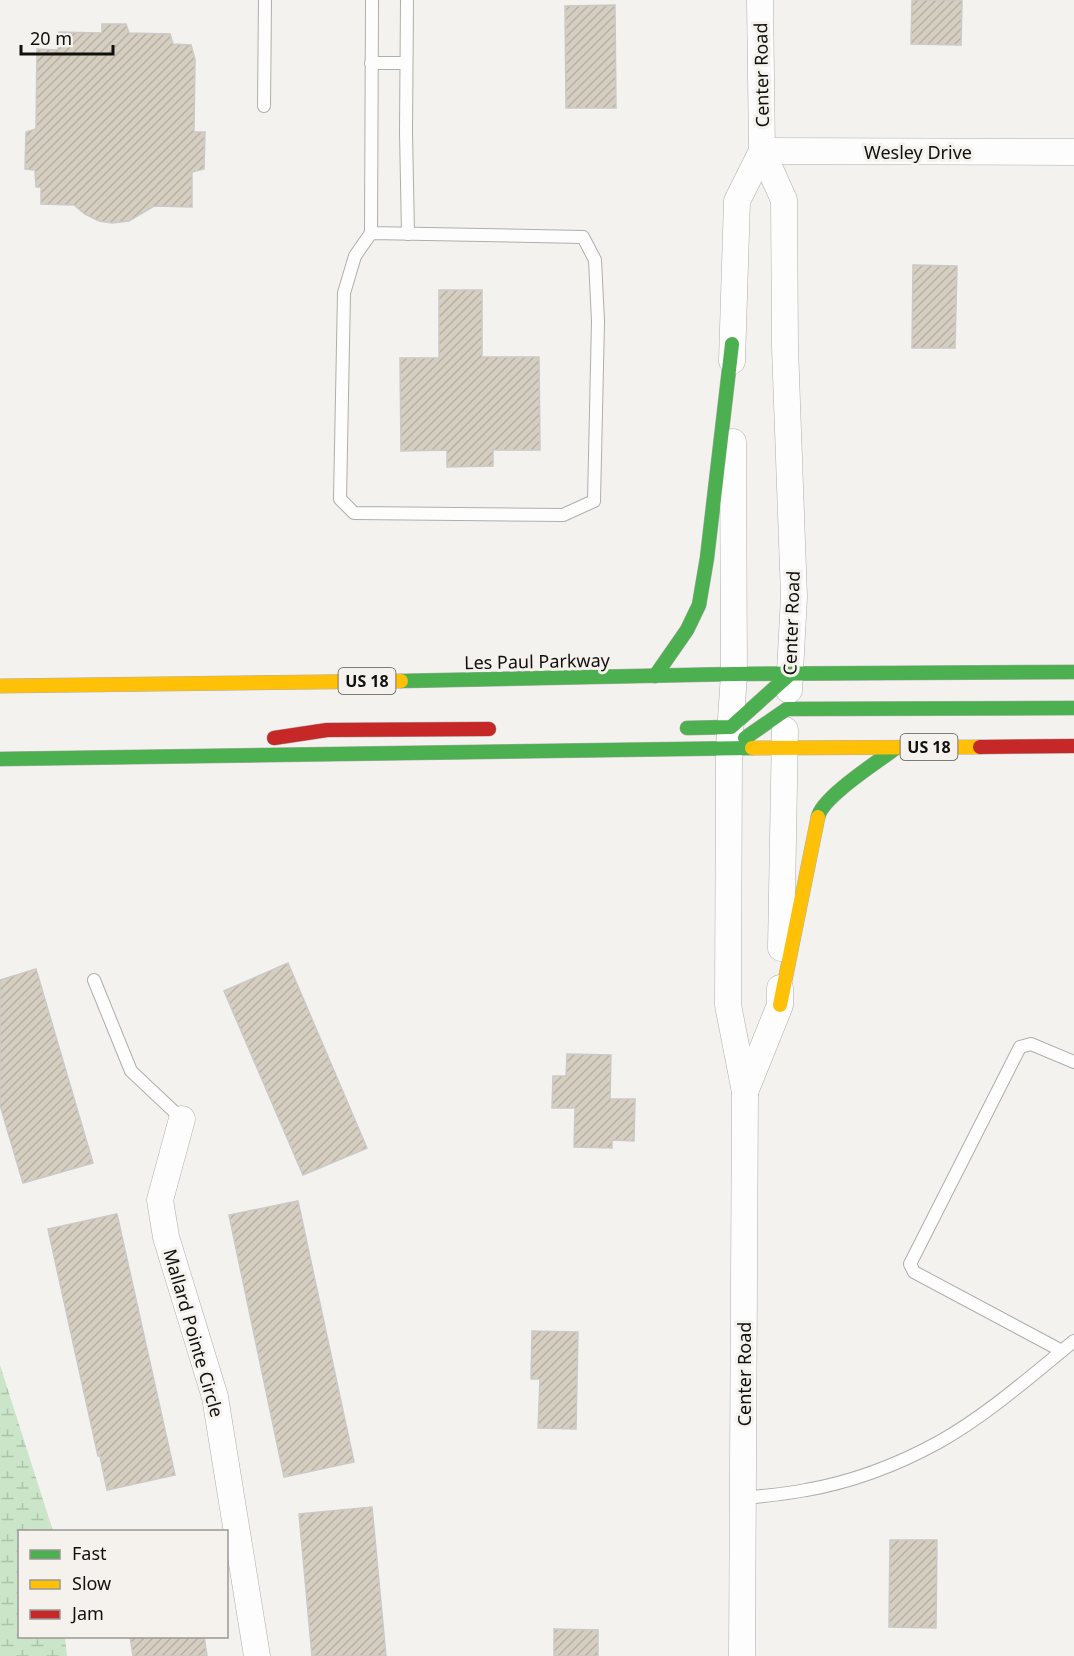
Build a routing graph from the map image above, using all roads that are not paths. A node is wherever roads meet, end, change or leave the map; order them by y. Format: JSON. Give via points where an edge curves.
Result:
{"nodes":[{"id":1,"x":265,"y":0,"type":"edge"},
{"id":2,"x":372,"y":0,"type":"edge"},
{"id":3,"x":407,"y":0,"type":"edge"},
{"id":4,"x":760,"y":0,"type":"edge"},
{"id":5,"x":371,"y":63,"type":"junction"},
{"id":6,"x":406,"y":63,"type":"junction"},
{"id":7,"x":264,"y":106,"type":"dead end"},
{"id":8,"x":762,"y":151,"type":"junction"},
{"id":9,"x":1074,"y":152,"type":"edge"},
{"id":10,"x":371,"y":233,"type":"junction"},
{"id":11,"x":408,"y":234,"type":"junction"},
{"id":12,"x":732,"y":344,"type":"junction"},
{"id":13,"x":1074,"y":672,"type":"edge"},
{"id":14,"x":734,"y":674,"type":"junction"},
{"id":15,"x":790,"y":674,"type":"junction"},
{"id":16,"x":655,"y":676,"type":"junction"},
{"id":17,"x":0,"y":686,"type":"edge"},
{"id":18,"x":1074,"y":708,"type":"edge"},
{"id":19,"x":787,"y":709,"type":"junction"},
{"id":20,"x":671,"y":728,"type":"dead end"},
{"id":21,"x":505,"y":729,"type":"dead end"},
{"id":22,"x":730,"y":738,"type":"junction"},
{"id":23,"x":1074,"y":747,"type":"edge"},
{"id":24,"x":784,"y":748,"type":"junction"},
{"id":25,"x":896,"y":748,"type":"junction"},
{"id":26,"x":145,"y":757,"type":"junction"},
{"id":27,"x":0,"y":759,"type":"edge"},
{"id":28,"x":94,"y":980,"type":"dead end"},
{"id":29,"x":780,"y":1005,"type":"junction"},
{"id":30,"x":1074,"y":1062,"type":"edge"},
{"id":31,"x":745,"y":1092,"type":"junction"},
{"id":32,"x":182,"y":1119,"type":"joint"},
{"id":33,"x":1074,"y":1341,"type":"edge"},
{"id":34,"x":1062,"y":1350,"type":"junction"},
{"id":35,"x":743,"y":1498,"type":"junction"},
{"id":36,"x":257,"y":1656,"type":"edge"},
{"id":37,"x":742,"y":1656,"type":"edge"}],
"edges":[{"from":1,"to":7,"type":"lane"},
{"from":2,"to":5,"type":"lane"},
{"from":3,"to":6,"type":"lane"},
{"from":4,"to":8,"type":"street","name":"Center Road"},
{"from":5,"to":6,"type":"lane"},
{"from":5,"to":10,"type":"lane"},
{"from":6,"to":11,"type":"lane"},
{"from":8,"to":9,"type":"street","name":"Wesley Drive"},
{"from":8,"to":12,"type":"street","name":"Center Road","via":[[737,201]]},
{"from":8,"to":15,"type":"street","name":"Center Road","via":[[784,200],[794,597]]},
{"from":10,"to":11,"type":"lane"},
{"from":10,"to":11,"type":"lane","via":[[355,256],[344,293],[340,499],[354,513],[424,514],[563,515],[594,501],[598,321],[595,260],[583,237]]},
{"from":12,"to":14,"type":"street","name":"Center Road"},
{"from":12,"to":16,"type":"main road","via":[[708,558],[699,605]]},
{"from":13,"to":15,"type":"main road","name":"Les Paul Parkway","number":"US 18"},
{"from":14,"to":15,"type":"main road","name":"Les Paul Parkway","number":"US 18"},
{"from":14,"to":16,"type":"main road","name":"Les Paul Parkway","number":"US 18"},
{"from":14,"to":22,"type":"street","name":"Center Road"},
{"from":15,"to":19,"type":"street","name":"Center Road"},
{"from":15,"to":22,"type":"main road"},
{"from":16,"to":17,"type":"main road","name":"Les Paul Parkway","number":"US 18"},
{"from":18,"to":19,"type":"main road"},
{"from":19,"to":22,"type":"main road"},
{"from":19,"to":24,"type":"street","name":"Center Road"},
{"from":20,"to":22,"type":"main road"},
{"from":21,"to":26,"type":"main road","via":[[327,730]]},
{"from":22,"to":24,"type":"main road","number":"US 18"},
{"from":22,"to":26,"type":"main road","number":"US 18"},
{"from":22,"to":31,"type":"street","name":"Center Road","via":[[728,1005]]},
{"from":23,"to":25,"type":"main road","number":"US 18"},
{"from":24,"to":25,"type":"main road","number":"US 18"},
{"from":24,"to":29,"type":"street","name":"Center Road"},
{"from":25,"to":29,"type":"main road","via":[[837,792],[819,812]]},
{"from":26,"to":27,"type":"main road","number":"US 18"},
{"from":28,"to":32,"type":"lane","via":[[131,1071]]},
{"from":29,"to":31,"type":"street","name":"Center Road"},
{"from":30,"to":34,"type":"lane","via":[[1031,1044],[1020,1047],[910,1264],[914,1272]]},
{"from":31,"to":35,"type":"street","name":"Center Road"},
{"from":32,"to":36,"type":"street","name":"Mallard Pointe Circle","via":[[160,1200],[166,1237],[215,1397]]},
{"from":33,"to":34,"type":"lane"},
{"from":34,"to":35,"type":"lane","via":[[1017,1389],[939,1442],[852,1479],[807,1490]]},
{"from":35,"to":37,"type":"street","name":"Center Road"}]}
